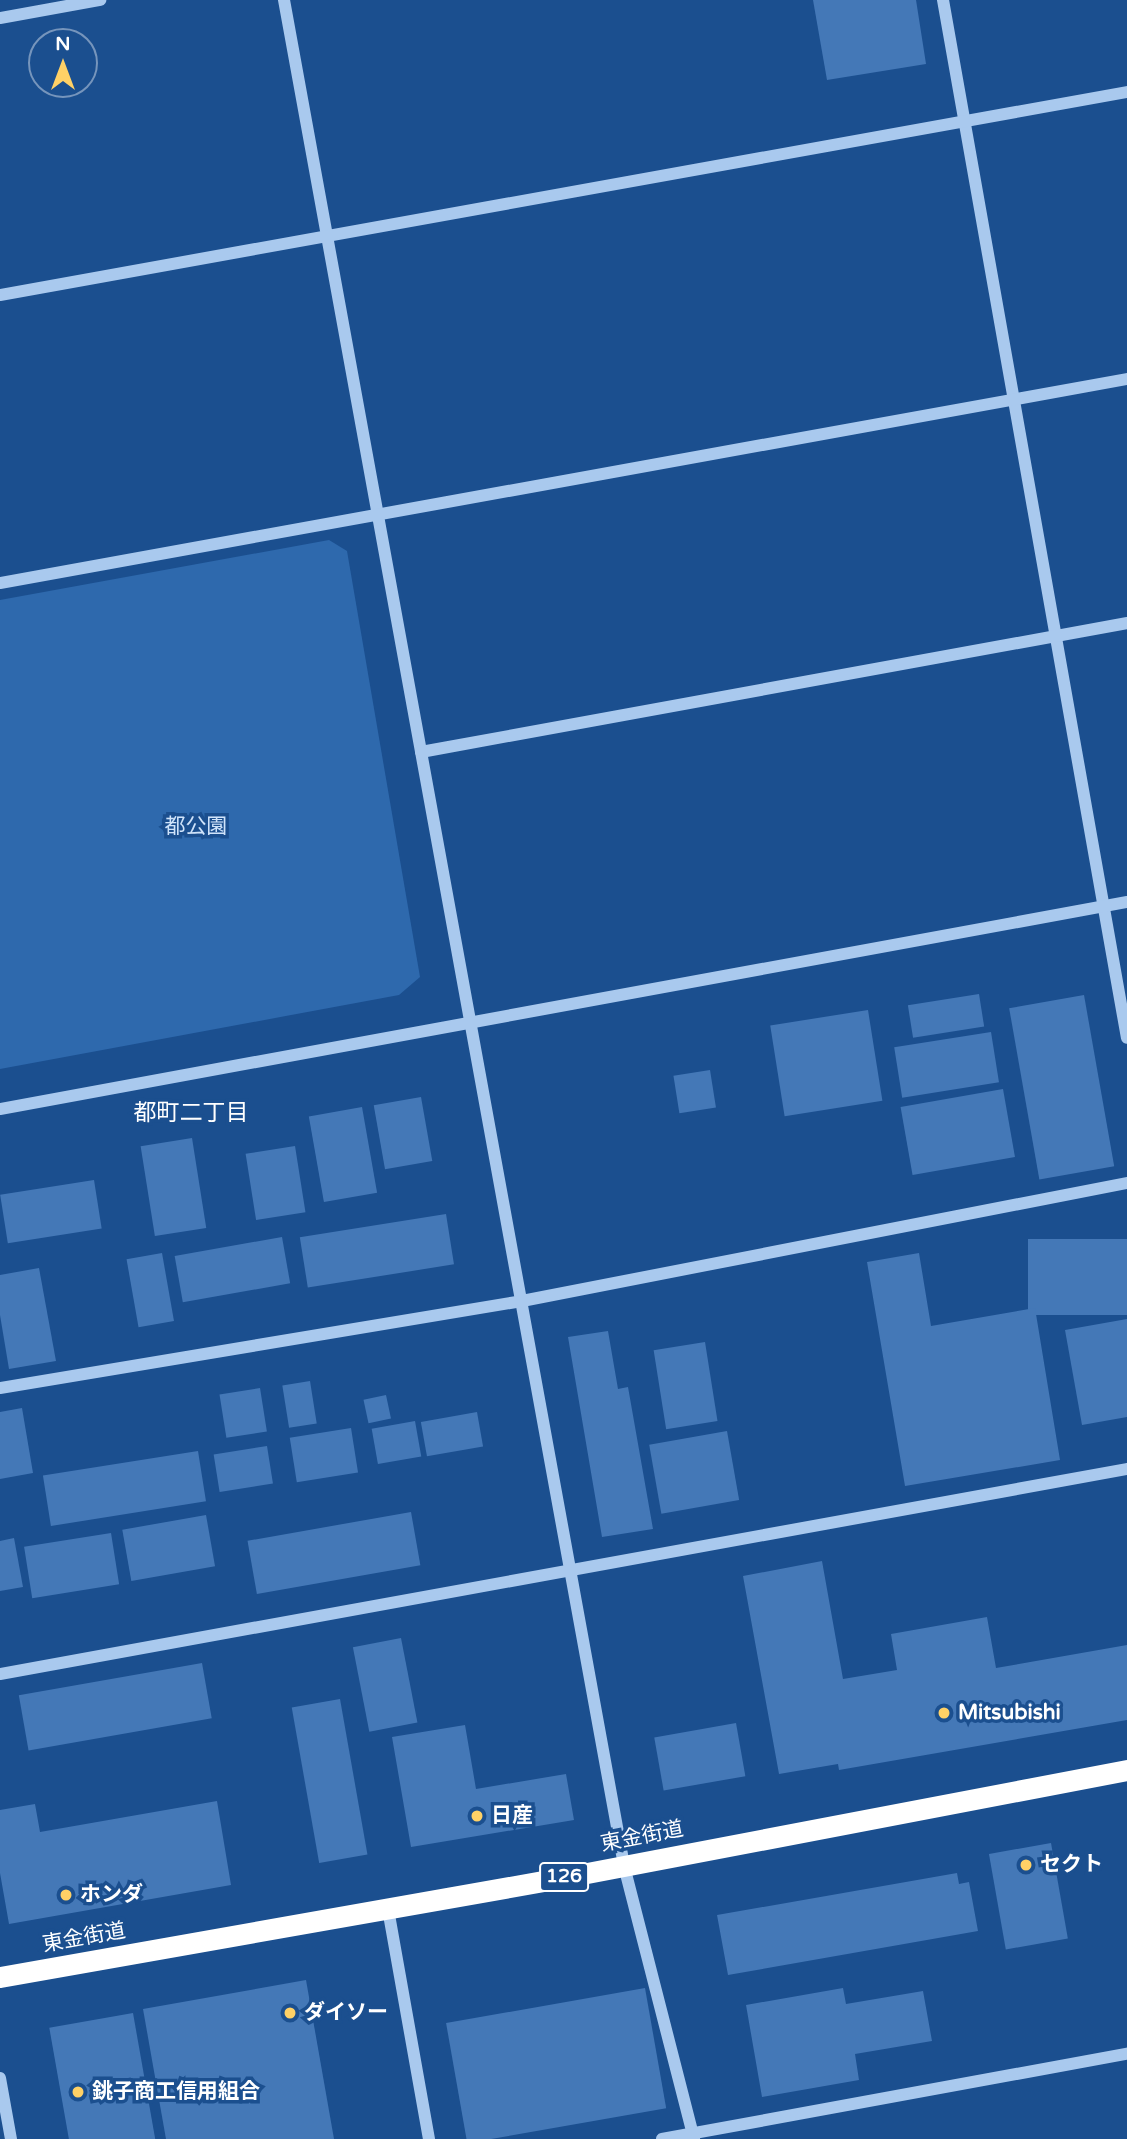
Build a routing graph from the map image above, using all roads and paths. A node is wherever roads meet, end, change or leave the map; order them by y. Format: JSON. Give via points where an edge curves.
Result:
{"nodes":[{"id":1,"x":100,"y":0,"type":"edge"},
{"id":2,"x":284,"y":0,"type":"edge"},
{"id":3,"x":943,"y":0,"type":"edge"},
{"id":4,"x":0,"y":18,"type":"edge"},
{"id":5,"x":1127,"y":92,"type":"edge"},
{"id":6,"x":967,"y":119,"type":"junction"},
{"id":7,"x":328,"y":239,"type":"junction"},
{"id":8,"x":0,"y":295,"type":"edge"},
{"id":9,"x":1127,"y":380,"type":"edge"},
{"id":10,"x":1012,"y":401,"type":"junction"},
{"id":11,"x":379,"y":515,"type":"junction"},
{"id":12,"x":0,"y":583,"type":"edge"},
{"id":13,"x":1127,"y":623,"type":"edge"},
{"id":14,"x":1054,"y":636,"type":"junction"},
{"id":15,"x":421,"y":752,"type":"junction"},
{"id":16,"x":1127,"y":902,"type":"edge"},
{"id":17,"x":1102,"y":907,"type":"junction"},
{"id":18,"x":471,"y":1021,"type":"junction"},
{"id":19,"x":1127,"y":1038,"type":"edge"},
{"id":20,"x":0,"y":1109,"type":"edge"},
{"id":21,"x":1127,"y":1184,"type":"edge"},
{"id":22,"x":522,"y":1301,"type":"junction"},
{"id":23,"x":0,"y":1388,"type":"edge"},
{"id":24,"x":1127,"y":1469,"type":"edge"},
{"id":25,"x":571,"y":1572,"type":"junction"},
{"id":26,"x":0,"y":1674,"type":"edge"},
{"id":27,"x":1127,"y":1770,"type":"edge"},
{"id":28,"x":624,"y":1866,"type":"junction"},
{"id":29,"x":388,"y":1909,"type":"junction"},
{"id":30,"x":0,"y":1977,"type":"edge"},
{"id":31,"x":1127,"y":2054,"type":"edge"},
{"id":32,"x":0,"y":2078,"type":"edge"},
{"id":33,"x":693,"y":2136,"type":"edge"},
{"id":34,"x":11,"y":2139,"type":"edge"},
{"id":35,"x":429,"y":2139,"type":"edge"},
{"id":36,"x":662,"y":2139,"type":"edge"}],
"edges":[{"from":1,"to":4,"type":"street"},
{"from":2,"to":7,"type":"street"},
{"from":3,"to":6,"type":"street"},
{"from":5,"to":6,"type":"street"},
{"from":6,"to":7,"type":"street"},
{"from":6,"to":10,"type":"street"},
{"from":7,"to":8,"type":"street"},
{"from":7,"to":11,"type":"street"},
{"from":9,"to":10,"type":"street"},
{"from":10,"to":11,"type":"street"},
{"from":10,"to":14,"type":"street"},
{"from":11,"to":12,"type":"street"},
{"from":11,"to":15,"type":"street"},
{"from":13,"to":14,"type":"street"},
{"from":14,"to":15,"type":"street"},
{"from":14,"to":17,"type":"street"},
{"from":15,"to":18,"type":"street"},
{"from":16,"to":17,"type":"street"},
{"from":17,"to":18,"type":"street"},
{"from":17,"to":19,"type":"street"},
{"from":18,"to":20,"type":"street"},
{"from":18,"to":22,"type":"street"},
{"from":21,"to":22,"type":"street"},
{"from":22,"to":23,"type":"street"},
{"from":22,"to":25,"type":"street"},
{"from":24,"to":25,"type":"street"},
{"from":25,"to":26,"type":"street"},
{"from":25,"to":28,"type":"street"},
{"from":27,"to":28,"type":"highway","name":"東金街道","number":"126"},
{"from":28,"to":29,"type":"highway","name":"東金街道","number":"126"},
{"from":28,"to":33,"type":"street"},
{"from":29,"to":30,"type":"highway","name":"東金街道","number":"126"},
{"from":29,"to":35,"type":"street"},
{"from":31,"to":33,"type":"street"},
{"from":32,"to":34,"type":"street"},
{"from":33,"to":36,"type":"street"}]}
